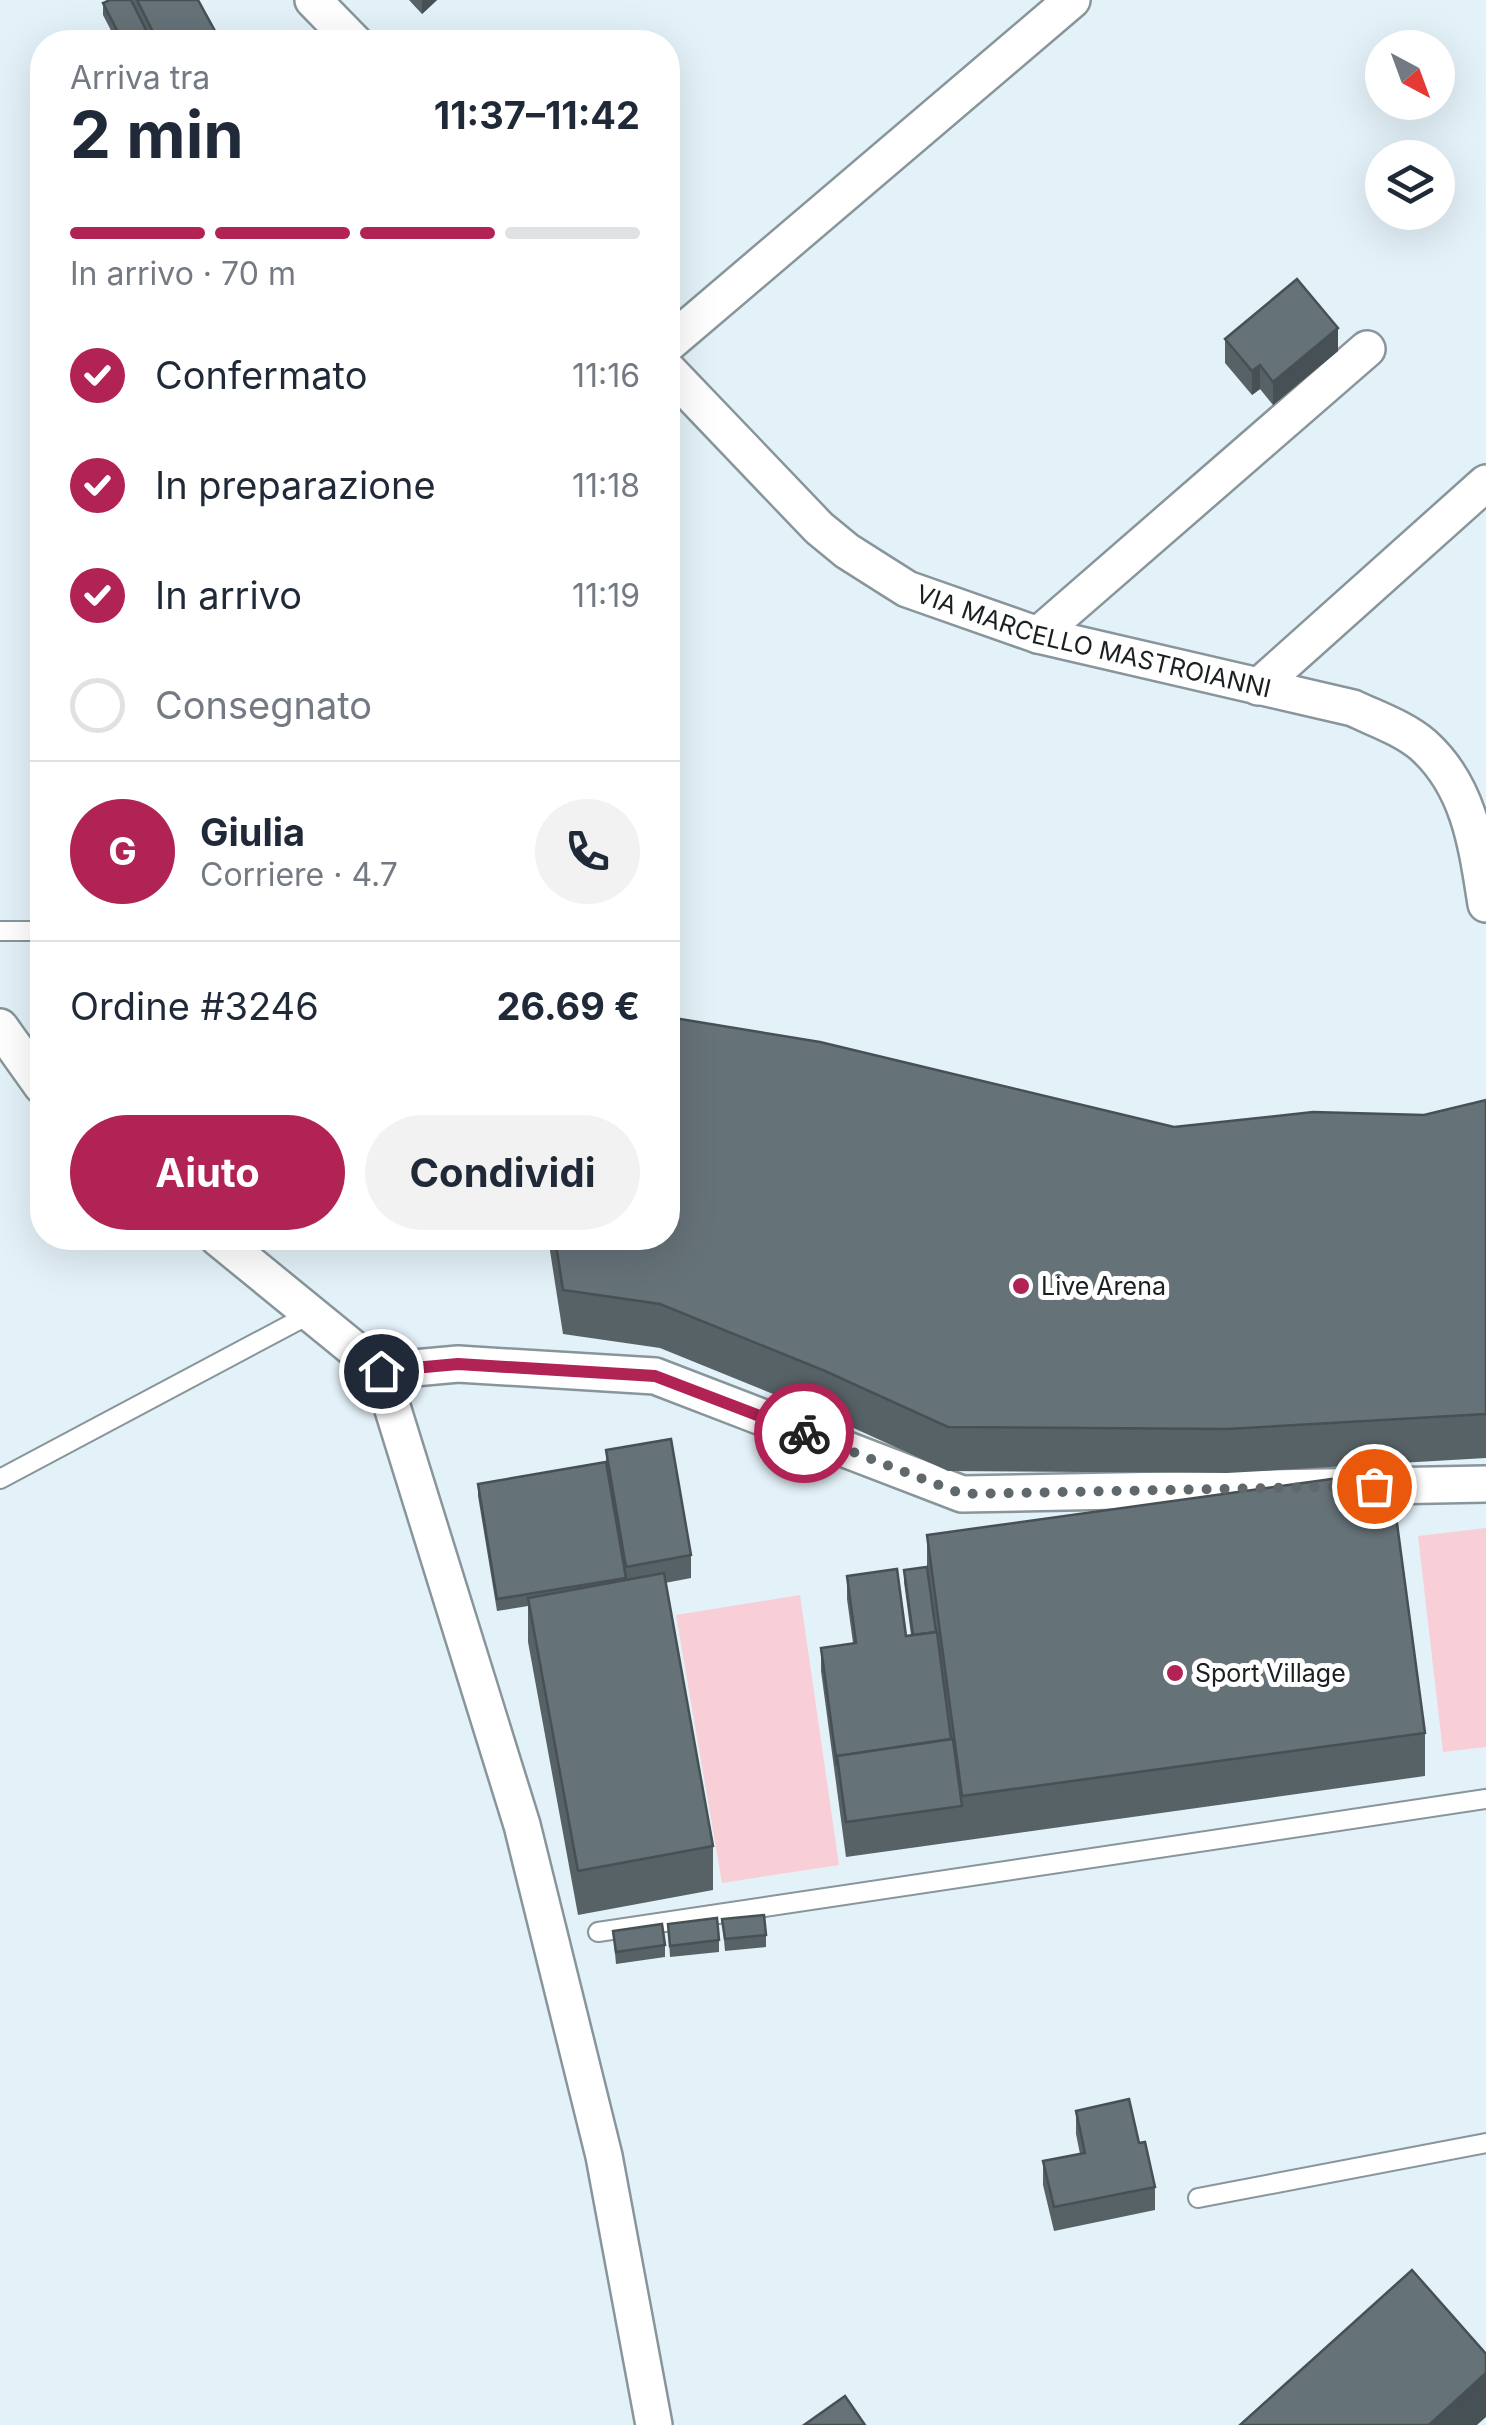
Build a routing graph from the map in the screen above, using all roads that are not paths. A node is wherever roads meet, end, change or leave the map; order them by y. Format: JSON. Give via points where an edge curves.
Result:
{"nodes":[{"id":1,"x":313,"y":0,"type":"edge"},
{"id":2,"x":1072,"y":0,"type":"edge"},
{"id":3,"x":342,"y":30,"type":"edge"},
{"id":4,"x":680,"y":334,"type":"edge"},
{"id":5,"x":1367,"y":349,"type":"dead end"},
{"id":6,"x":680,"y":383,"type":"edge"},
{"id":7,"x":1486,"y":483,"type":"edge"},
{"id":8,"x":1038,"y":635,"type":"junction"},
{"id":9,"x":1258,"y":687,"type":"junction"},
{"id":10,"x":1486,"y":904,"type":"edge"},
{"id":11,"x":0,"y":931,"type":"edge"},
{"id":12,"x":30,"y":931,"type":"edge"},
{"id":13,"x":0,"y":1027,"type":"edge"},
{"id":14,"x":30,"y":1069,"type":"edge"},
{"id":15,"x":233,"y":1250,"type":"edge"},
{"id":16,"x":312,"y":1314,"type":"junction"},
{"id":17,"x":381,"y":1371,"type":"junction"},
{"id":18,"x":0,"y":1478,"type":"edge"},
{"id":19,"x":1486,"y":1484,"type":"edge"},
{"id":20,"x":1486,"y":1799,"type":"edge"},
{"id":21,"x":598,"y":1932,"type":"dead end"},
{"id":22,"x":1486,"y":2144,"type":"edge"},
{"id":23,"x":1198,"y":2198,"type":"dead end"},
{"id":24,"x":654,"y":2425,"type":"edge"}],
"edges":[{"from":1,"to":3,"type":"street"},
{"from":2,"to":4,"type":"street"},
{"from":5,"to":8,"type":"street"},
{"from":6,"to":8,"type":"street","name":"VIA MARCELLO MASTROIANNI","via":[[847,550],[907,589]]},
{"from":7,"to":9,"type":"street"},
{"from":8,"to":9,"type":"street","name":"VIA MARCELLO MASTROIANNI"},
{"from":9,"to":10,"type":"street","name":"VIA MARCELLO MASTROIANNI","via":[[1353,708],[1424,746],[1475,830]]},
{"from":11,"to":12,"type":"lane"},
{"from":13,"to":14,"type":"street"},
{"from":15,"to":16,"type":"street"},
{"from":16,"to":17,"type":"street"},
{"from":16,"to":18,"type":"lane"},
{"from":17,"to":19,"type":"street","via":[[458,1364],[655,1376],[962,1494]]},
{"from":17,"to":24,"type":"street","via":[[527,1842],[604,2156]]},
{"from":20,"to":21,"type":"lane"},
{"from":22,"to":23,"type":"lane"}]}
